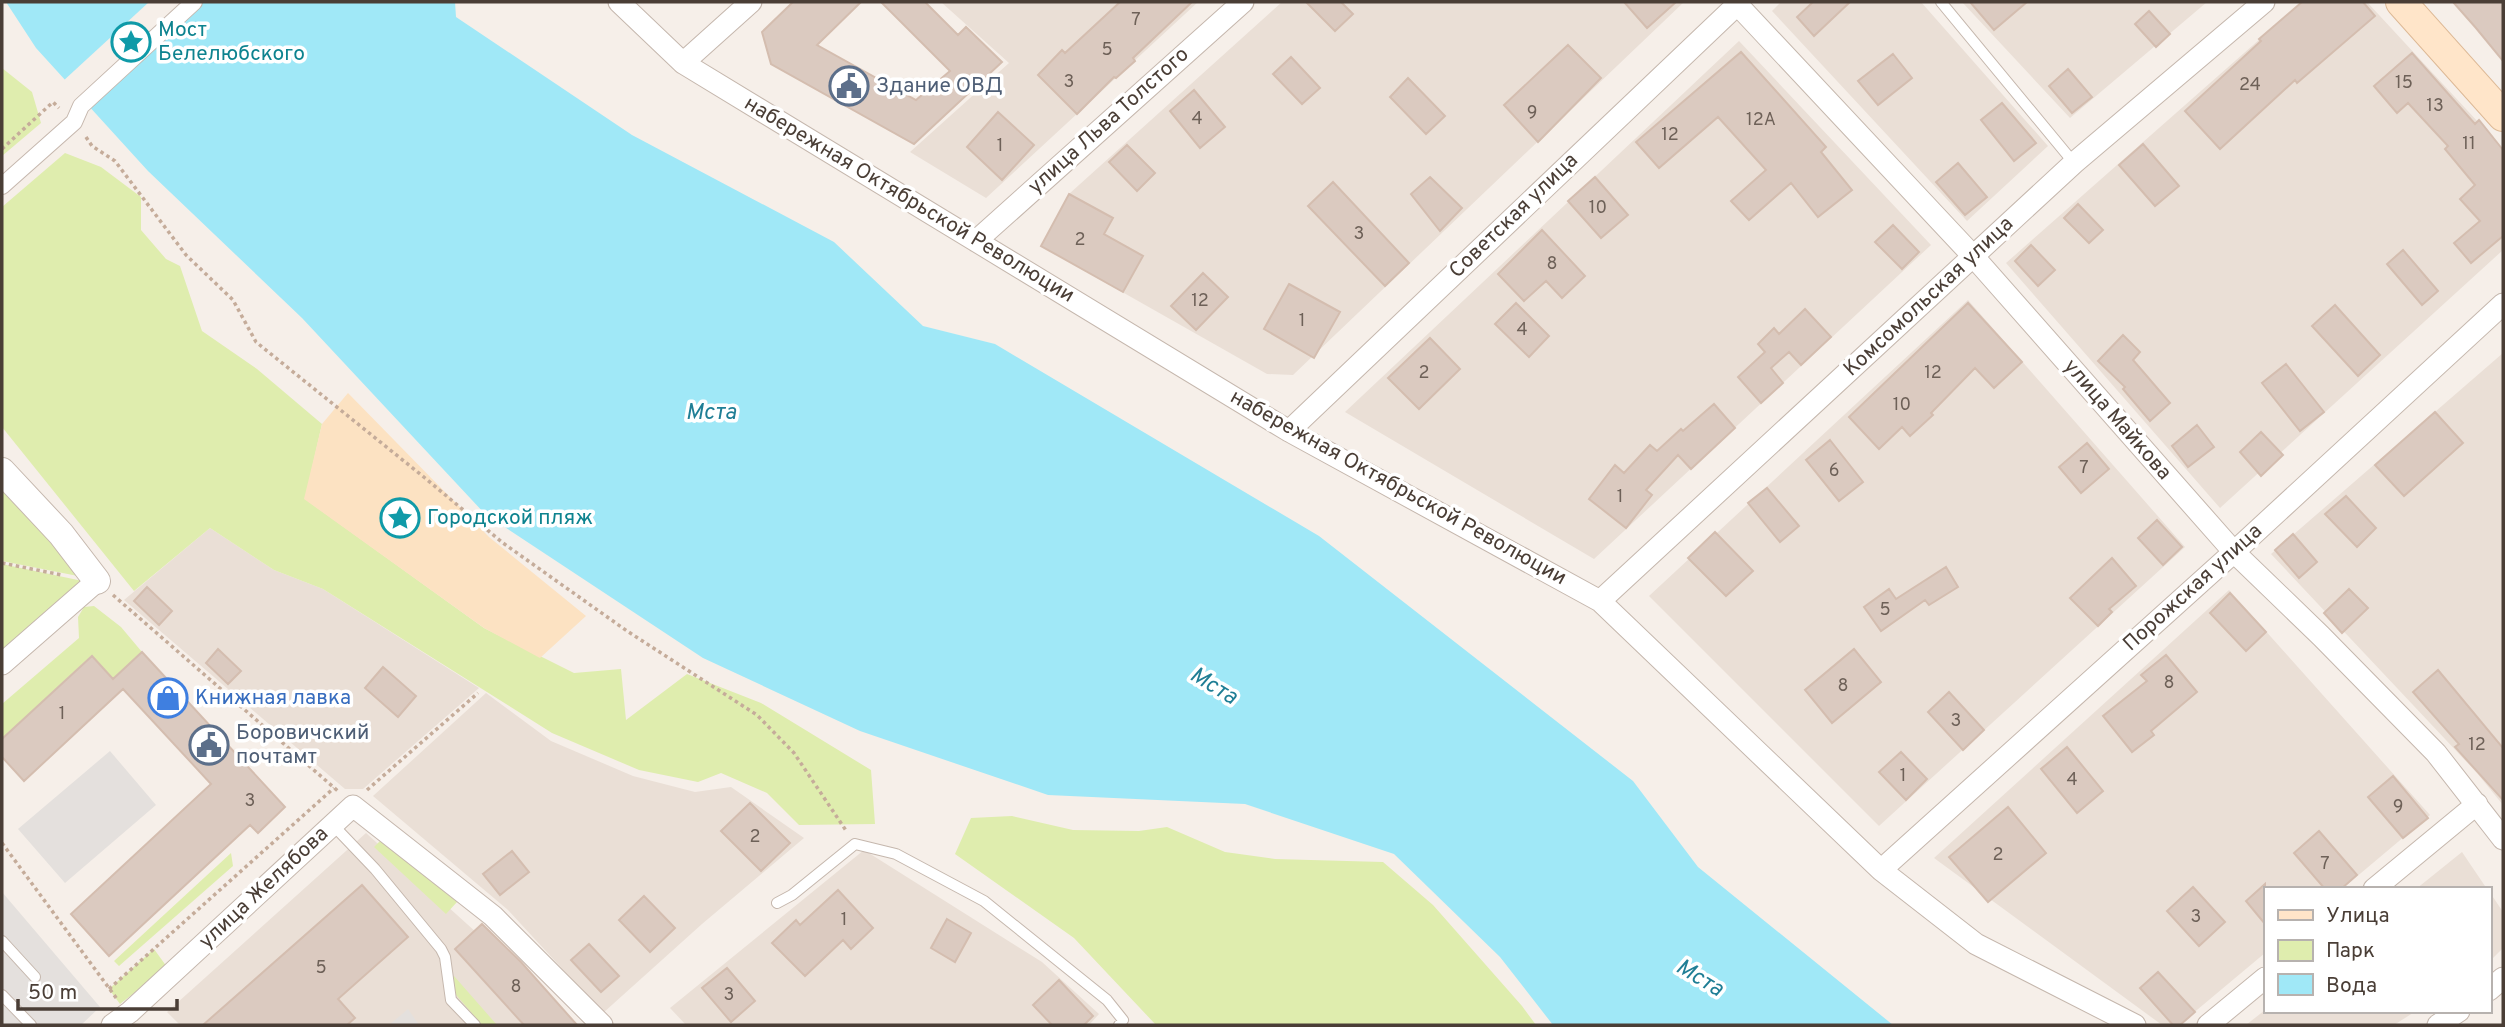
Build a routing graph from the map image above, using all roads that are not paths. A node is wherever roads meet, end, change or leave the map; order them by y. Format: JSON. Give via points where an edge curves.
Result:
{"nodes":[{"id":1,"x":194,"y":2,"type":"edge"},
{"id":2,"x":619,"y":2,"type":"edge"},
{"id":3,"x":751,"y":2,"type":"edge"},
{"id":4,"x":1243,"y":2,"type":"edge"},
{"id":5,"x":1941,"y":2,"type":"edge"},
{"id":6,"x":2264,"y":2,"type":"edge"},
{"id":7,"x":2401,"y":2,"type":"edge"},
{"id":8,"x":1737,"y":3,"type":"edge"},
{"id":9,"x":683,"y":63,"type":"junction"},
{"id":10,"x":2503,"y":116,"type":"edge"},
{"id":11,"x":2074,"y":163,"type":"junction"},
{"id":12,"x":2,"y":186,"type":"edge"},
{"id":13,"x":976,"y":241,"type":"junction"},
{"id":14,"x":1973,"y":256,"type":"junction"},
{"id":15,"x":2503,"y":304,"type":"edge"},
{"id":16,"x":1289,"y":431,"type":"junction"},
{"id":17,"x":2,"y":471,"type":"edge"},
{"id":18,"x":2234,"y":552,"type":"junction"},
{"id":19,"x":97,"y":582,"type":"joint"},
{"id":20,"x":1600,"y":601,"type":"junction"},
{"id":21,"x":2,"y":664,"type":"edge"},
{"id":22,"x":2477,"y":804,"type":"junction"},
{"id":23,"x":333,"y":825,"type":"junction"},
{"id":24,"x":2503,"y":837,"type":"edge"},
{"id":25,"x":1881,"y":870,"type":"junction"},
{"id":26,"x":2376,"y":887,"type":"edge"},
{"id":27,"x":777,"y":903,"type":"dead end"},
{"id":28,"x":2,"y":941,"type":"edge"},
{"id":29,"x":35,"y":977,"type":"dead end"},
{"id":30,"x":2264,"y":979,"type":"edge"},
{"id":31,"x":2,"y":995,"type":"edge"},
{"id":32,"x":2456,"y":1013,"type":"edge"},
{"id":33,"x":1124,"y":1024,"type":"edge"},
{"id":34,"x":31,"y":1025,"type":"edge"},
{"id":35,"x":113,"y":1025,"type":"edge"},
{"id":36,"x":475,"y":1025,"type":"edge"},
{"id":37,"x":602,"y":1025,"type":"edge"},
{"id":38,"x":2135,"y":1025,"type":"edge"},
{"id":39,"x":2208,"y":1025,"type":"edge"},
{"id":40,"x":2438,"y":1025,"type":"edge"}],
"edges":[{"from":1,"to":12,"type":"street"},
{"from":2,"to":9,"type":"street","name":"набережная Октябрьской Революции"},
{"from":3,"to":9,"type":"street"},
{"from":4,"to":13,"type":"street","name":"улица Льва Толстого"},
{"from":5,"to":11,"type":"lane"},
{"from":6,"to":11,"type":"street","name":"Комсомольская улица"},
{"from":7,"to":10,"type":"main road"},
{"from":8,"to":14,"type":"street","name":"улица Майкова"},
{"from":8,"to":16,"type":"street","name":"Советская улица"},
{"from":9,"to":13,"type":"street","name":"набережная Октябрьской Революции"},
{"from":11,"to":14,"type":"street","name":"Комсомольская улица"},
{"from":13,"to":16,"type":"street","name":"набережная Октябрьской Революции"},
{"from":14,"to":18,"type":"street","name":"улица Майкова"},
{"from":14,"to":20,"type":"street","name":"Комсомольская улица"},
{"from":15,"to":18,"type":"street","name":"Порожская улица"},
{"from":16,"to":20,"type":"street","name":"набережная Октябрьской Революции"},
{"from":17,"to":19,"type":"street","via":[[61,534]]},
{"from":18,"to":22,"type":"street","name":"улица Майкова","via":[[2427,743]]},
{"from":18,"to":25,"type":"street","name":"Порожская улица"},
{"from":19,"to":21,"type":"street"},
{"from":20,"to":25,"type":"street","name":"набережная Октябрьской Революции"},
{"from":22,"to":24,"type":"street","name":"улица Майкова"},
{"from":22,"to":26,"type":"street"},
{"from":23,"to":35,"type":"street","name":"улица Желябова"},
{"from":23,"to":36,"type":"lane","via":[[441,949],[451,1000]]},
{"from":23,"to":37,"type":"street","name":"улица Желябова","via":[[352,805],[493,916]]},
{"from":25,"to":38,"type":"street","name":"набережная Октябрьской Революции","via":[[1976,944]]},
{"from":27,"to":33,"type":"lane","via":[[855,845],[896,854],[984,901],[1107,1000]]},
{"from":28,"to":29,"type":"lane"},
{"from":30,"to":39,"type":"street"},
{"from":31,"to":34,"type":"lane"},
{"from":32,"to":40,"type":"street"}]}
